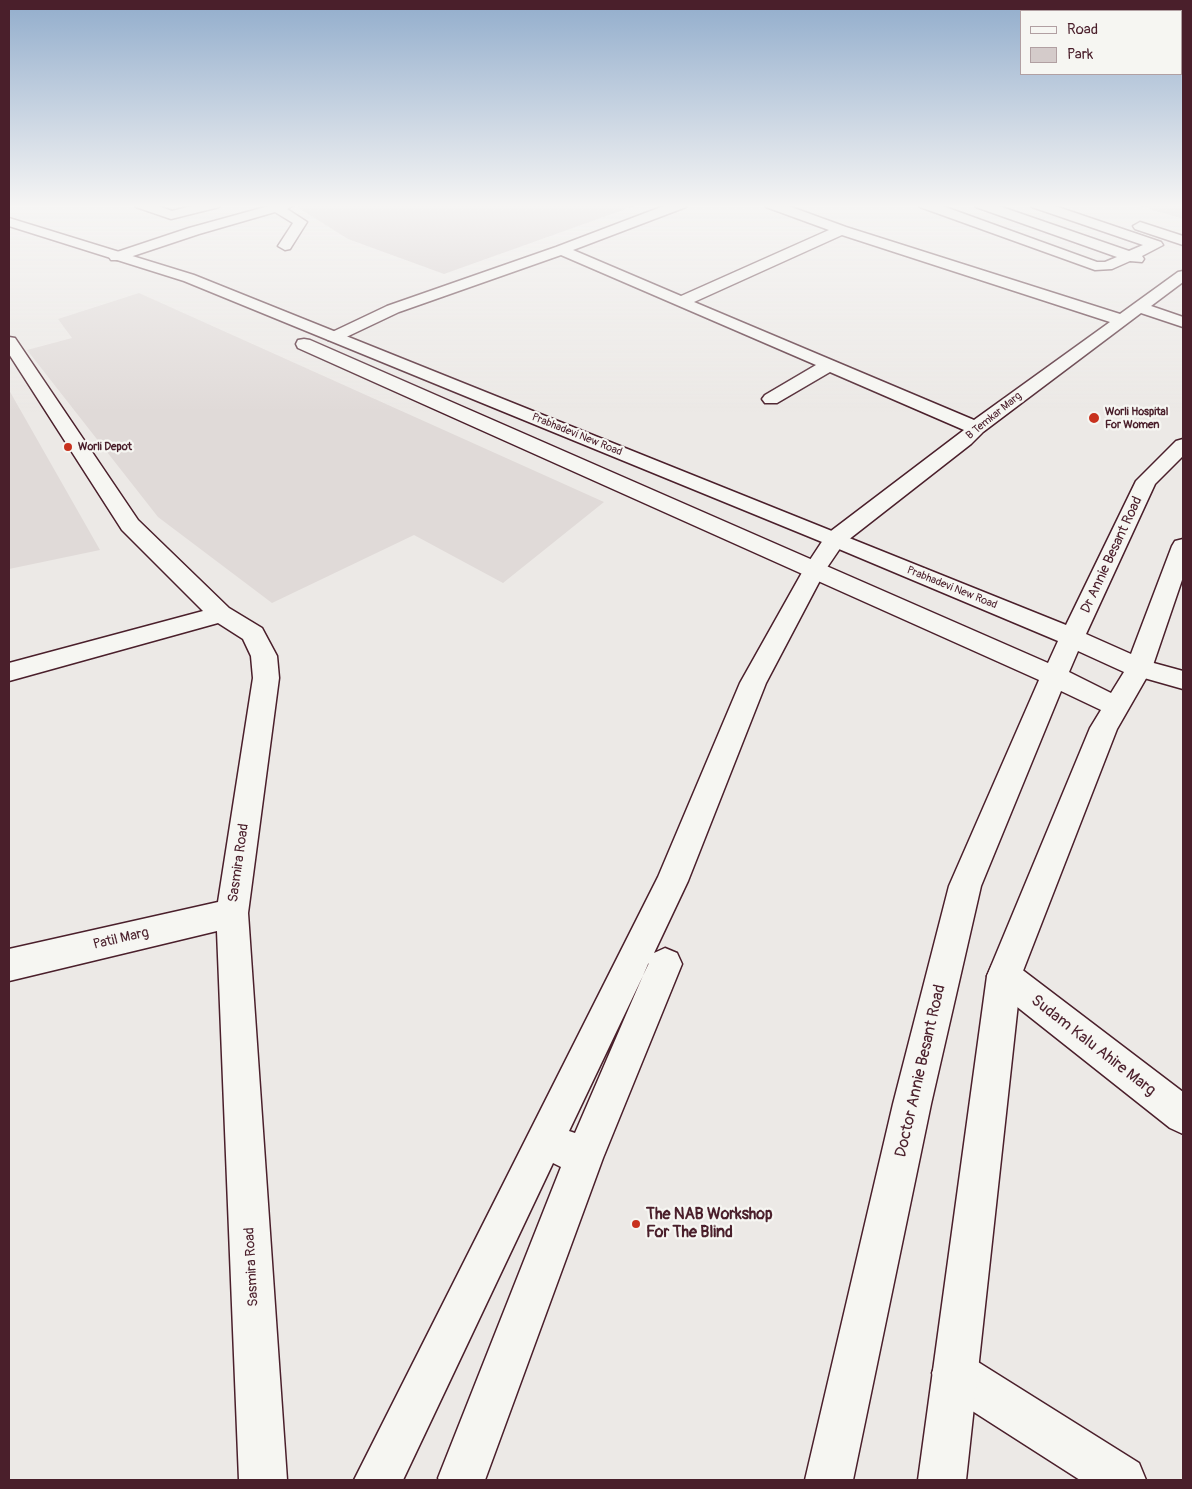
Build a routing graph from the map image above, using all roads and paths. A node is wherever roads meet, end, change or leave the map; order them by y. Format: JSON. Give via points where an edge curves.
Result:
{"nodes":[{"id":1,"x":125,"y":273,"type":"edge"},
{"id":2,"x":174,"y":273,"type":"edge"},
{"id":3,"x":495,"y":273,"type":"edge"},
{"id":4,"x":616,"y":273,"type":"edge"},
{"id":5,"x":744,"y":273,"type":"edge"},
{"id":6,"x":976,"y":273,"type":"edge"},
{"id":7,"x":1183,"y":275,"type":"edge"},
{"id":8,"x":681,"y":302,"type":"junction"},
{"id":9,"x":1137,"y":308,"type":"junction"},
{"id":10,"x":1121,"y":320,"type":"junction"},
{"id":11,"x":1183,"y":322,"type":"edge"},
{"id":12,"x":334,"y":337,"type":"junction"},
{"id":13,"x":9,"y":342,"type":"edge"},
{"id":14,"x":829,"y":365,"type":"junction"},
{"id":15,"x":771,"y":399,"type":"dead end"},
{"id":16,"x":976,"y":428,"type":"junction"},
{"id":17,"x":1183,"y":445,"type":"edge"},
{"id":18,"x":835,"y":539,"type":"junction"},
{"id":19,"x":1183,"y":546,"type":"edge"},
{"id":20,"x":815,"y":569,"type":"junction"},
{"id":21,"x":221,"y":614,"type":"junction"},
{"id":22,"x":1073,"y":638,"type":"junction"},
{"id":23,"x":1139,"y":668,"type":"junction"},
{"id":24,"x":9,"y":672,"type":"edge"},
{"id":25,"x":1054,"y":676,"type":"junction"},
{"id":26,"x":1183,"y":680,"type":"edge"},
{"id":27,"x":1115,"y":706,"type":"junction"},
{"id":28,"x":232,"y":913,"type":"junction"},
{"id":29,"x":665,"y":964,"type":"dead end"},
{"id":30,"x":9,"y":965,"type":"edge"},
{"id":31,"x":1004,"y":976,"type":"junction"},
{"id":32,"x":1183,"y":1115,"type":"edge"},
{"id":33,"x":545,"y":1139,"type":"junction"},
{"id":34,"x":584,"y":1158,"type":"junction"},
{"id":35,"x":954,"y":1372,"type":"junction"},
{"id":36,"x":462,"y":1478,"type":"dead end"},
{"id":37,"x":263,"y":1480,"type":"edge"},
{"id":38,"x":378,"y":1480,"type":"edge"},
{"id":39,"x":829,"y":1480,"type":"edge"},
{"id":40,"x":942,"y":1480,"type":"edge"},
{"id":41,"x":1122,"y":1480,"type":"edge"}],
"edges":[{"from":1,"to":20,"type":"street","name":"Prabhadevi New Road","via":[[192,296]]},
{"from":2,"to":12,"type":"street","name":"Prabhadevi New Road"},
{"from":3,"to":12,"type":"street","via":[[393,309]]},
{"from":4,"to":8,"type":"street"},
{"from":5,"to":8,"type":"street"},
{"from":6,"to":10,"type":"street"},
{"from":7,"to":9,"type":"street","name":"B Temkar Marg"},
{"from":8,"to":14,"type":"street"},
{"from":9,"to":10,"type":"street","name":"B Temkar Marg"},
{"from":9,"to":11,"type":"street"},
{"from":10,"to":16,"type":"street","name":"B Temkar Marg"},
{"from":12,"to":18,"type":"street","name":"Prabhadevi New Road"},
{"from":13,"to":21,"type":"street","name":"Sasmira Road","via":[[130,525]]},
{"from":14,"to":15,"type":"street"},
{"from":14,"to":16,"type":"street"},
{"from":16,"to":18,"type":"street","name":"B Temkar Marg"},
{"from":17,"to":22,"type":"street","name":"Dr Annie Besant Road","via":[[1146,482]]},
{"from":18,"to":20,"type":"street","name":"B Temkar Marg"},
{"from":18,"to":22,"type":"street","name":"Prabhadevi New Road"},
{"from":19,"to":23,"type":"street"},
{"from":20,"to":25,"type":"street","name":"Prabhadevi New Road"},
{"from":20,"to":33,"type":"street","name":"B Temkar Marg","via":[[753,683],[672,880]]},
{"from":21,"to":24,"type":"street"},
{"from":21,"to":28,"type":"street","name":"Sasmira Road","via":[[252,634],[264,656],[266,678]]},
{"from":22,"to":23,"type":"street","name":"Prabhadevi New Road"},
{"from":22,"to":25,"type":"street","name":"Dr Annie Besant Road"},
{"from":23,"to":26,"type":"street","name":"Prabhadevi New Road"},
{"from":23,"to":27,"type":"street"},
{"from":25,"to":27,"type":"street","name":"Prabhadevi New Road"},
{"from":25,"to":39,"type":"street","name":"Doctor Annie Besant Road","via":[[965,886],[912,1104]]},
{"from":27,"to":31,"type":"street"},
{"from":28,"to":30,"type":"street","name":"Patil Marg"},
{"from":28,"to":37,"type":"street","name":"Sasmira Road"},
{"from":29,"to":34,"type":"street"},
{"from":31,"to":32,"type":"street","name":"Sudam Kalu Ahire Marg"},
{"from":31,"to":35,"type":"street"},
{"from":33,"to":34,"type":"street"},
{"from":33,"to":38,"type":"street","name":"B Temkar Marg"},
{"from":34,"to":36,"type":"street"},
{"from":35,"to":40,"type":"street"},
{"from":35,"to":41,"type":"street"}]}
